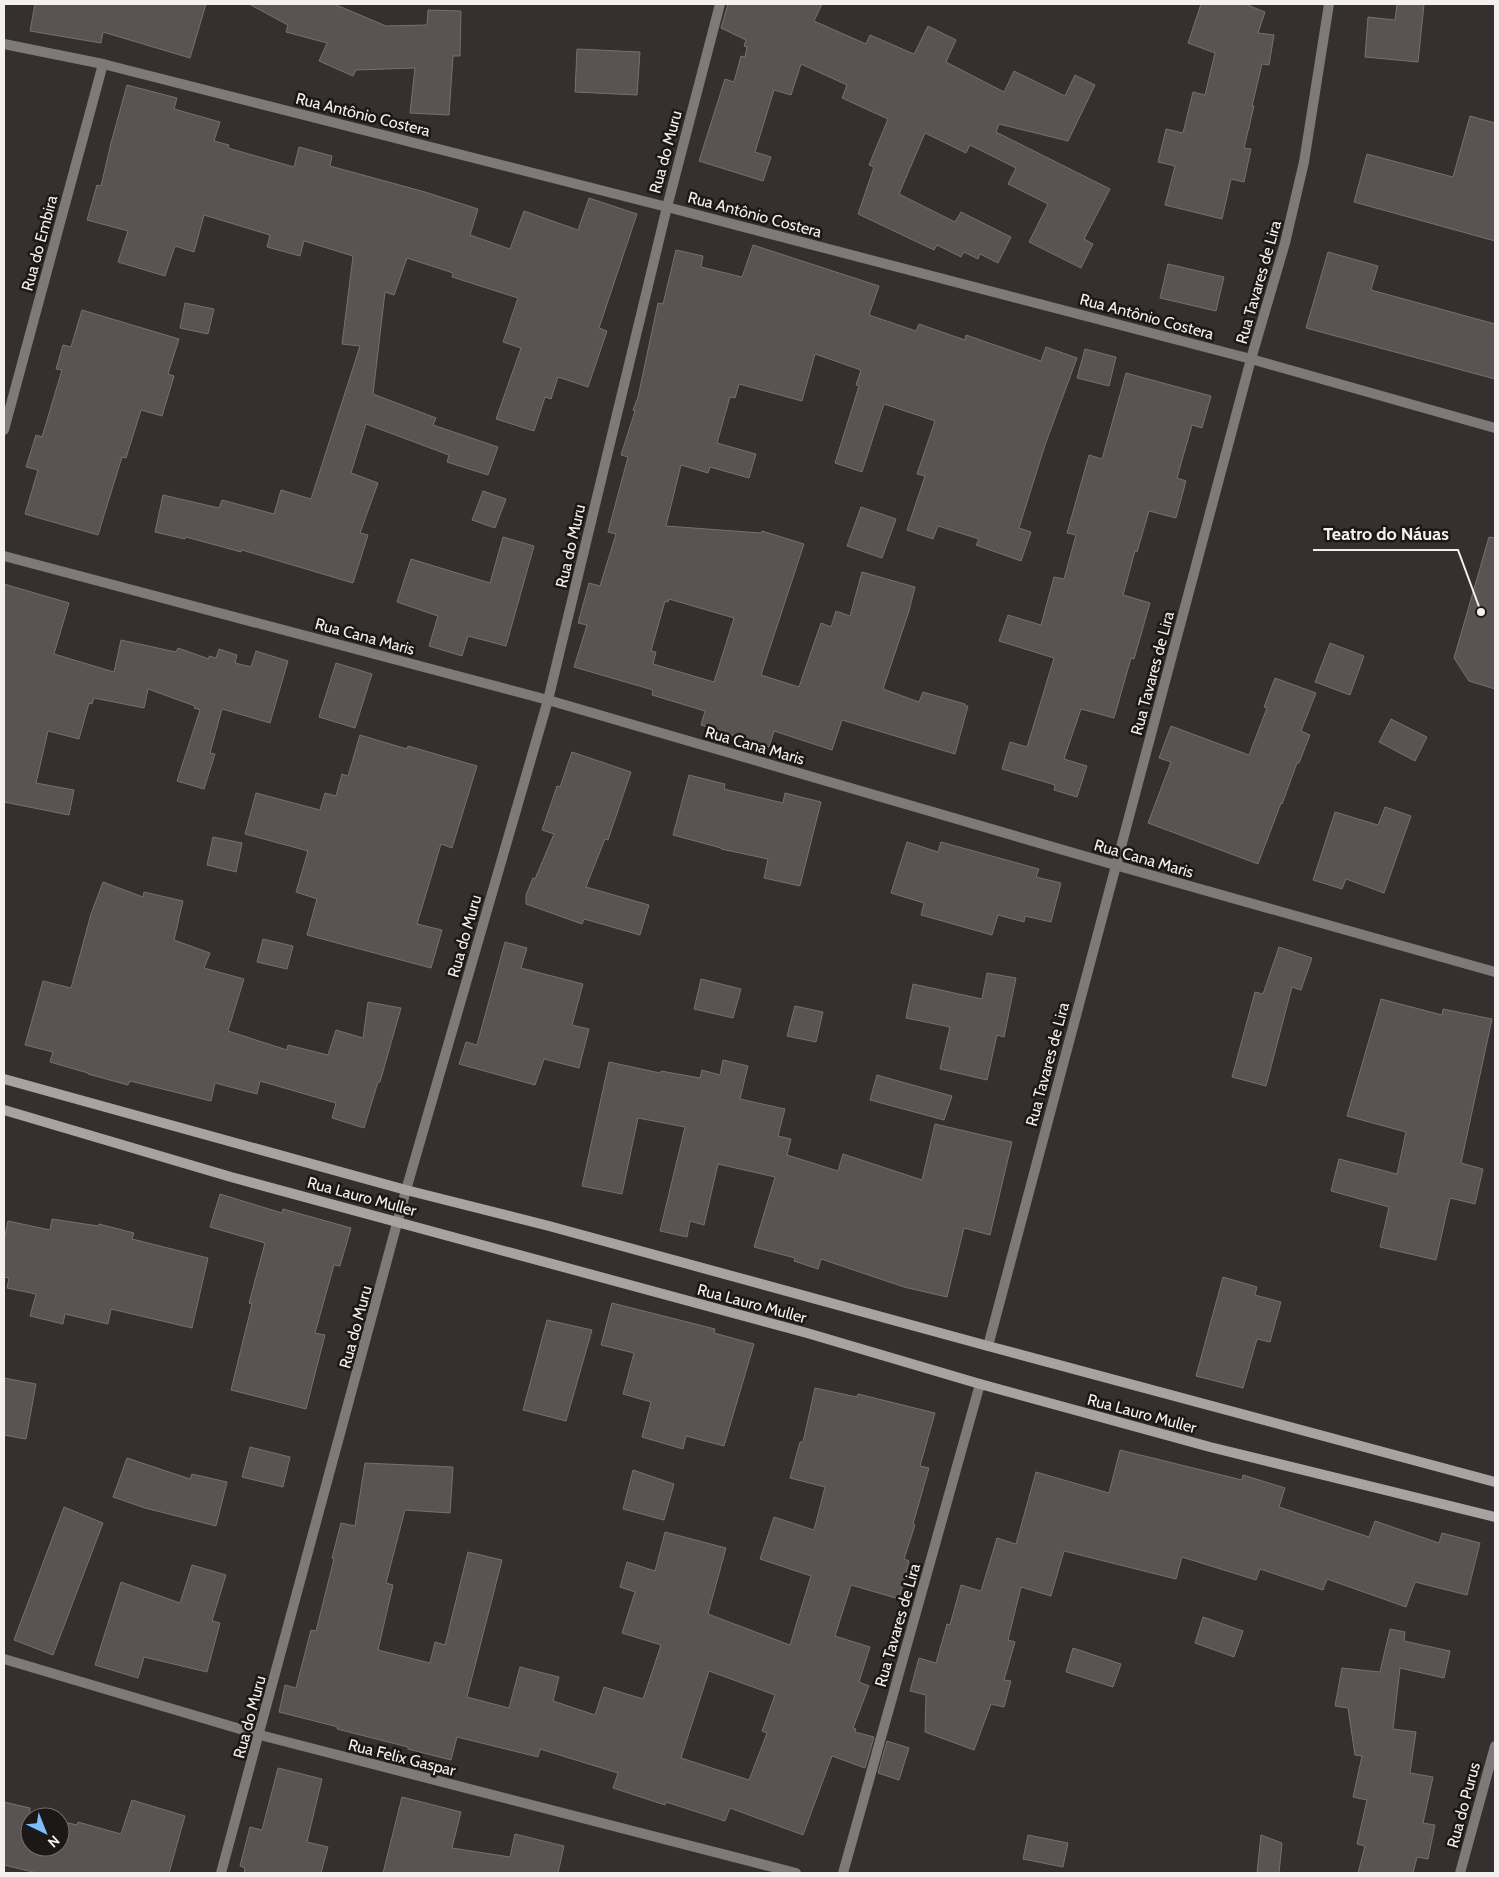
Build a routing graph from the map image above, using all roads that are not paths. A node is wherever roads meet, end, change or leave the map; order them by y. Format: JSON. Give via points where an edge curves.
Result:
{"nodes":[{"id":1,"x":720,"y":4,"type":"edge"},
{"id":2,"x":1329,"y":4,"type":"edge"},
{"id":3,"x":4,"y":44,"type":"edge"},
{"id":4,"x":103,"y":64,"type":"junction"},
{"id":5,"x":667,"y":207,"type":"junction"},
{"id":6,"x":1252,"y":359,"type":"junction"},
{"id":7,"x":1495,"y":428,"type":"edge"},
{"id":8,"x":4,"y":430,"type":"edge"},
{"id":9,"x":4,"y":556,"type":"edge"},
{"id":10,"x":548,"y":700,"type":"junction"},
{"id":11,"x":1115,"y":866,"type":"junction"},
{"id":12,"x":1495,"y":972,"type":"edge"},
{"id":13,"x":4,"y":1079,"type":"edge"},
{"id":14,"x":4,"y":1110,"type":"edge"},
{"id":15,"x":406,"y":1190,"type":"junction"},
{"id":16,"x":399,"y":1221,"type":"junction"},
{"id":17,"x":988,"y":1346,"type":"junction"},
{"id":18,"x":980,"y":1384,"type":"junction"},
{"id":19,"x":1495,"y":1482,"type":"edge"},
{"id":20,"x":1495,"y":1517,"type":"edge"},
{"id":21,"x":4,"y":1659,"type":"edge"},
{"id":22,"x":260,"y":1736,"type":"junction"},
{"id":23,"x":1495,"y":1746,"type":"edge"},
{"id":24,"x":221,"y":1873,"type":"edge"},
{"id":25,"x":796,"y":1873,"type":"edge"},
{"id":26,"x":843,"y":1873,"type":"edge"},
{"id":27,"x":1460,"y":1873,"type":"edge"}],
"edges":[{"from":1,"to":5,"type":"street","name":"Rua do Muru"},
{"from":2,"to":6,"type":"street","name":"Rua Tavares de Lira","via":[[1304,162]]},
{"from":3,"to":4,"type":"street","name":"Rua Antônio Costera"},
{"from":4,"to":5,"type":"street","name":"Rua Antônio Costera"},
{"from":4,"to":8,"type":"street","name":"Rua do Embira"},
{"from":5,"to":6,"type":"street","name":"Rua Antônio Costera"},
{"from":5,"to":10,"type":"street","name":"Rua do Muru"},
{"from":6,"to":7,"type":"street","name":"Rua Antônio Costera"},
{"from":6,"to":11,"type":"street","name":"Rua Tavares de Lira"},
{"from":9,"to":10,"type":"street","name":"Rua Cana Maris"},
{"from":10,"to":11,"type":"street","name":"Rua Cana Maris"},
{"from":10,"to":15,"type":"street","name":"Rua do Muru"},
{"from":11,"to":12,"type":"street","name":"Rua Cana Maris"},
{"from":11,"to":17,"type":"street","name":"Rua Tavares de Lira"},
{"from":13,"to":15,"type":"street","name":"Rua Lauro Muller"},
{"from":14,"to":16,"type":"street","name":"Rua Lauro Muller"},
{"from":15,"to":16,"type":"street","name":"Rua do Muru"},
{"from":15,"to":17,"type":"street","name":"Rua Lauro Muller"},
{"from":16,"to":18,"type":"street","name":"Rua Lauro Muller"},
{"from":16,"to":22,"type":"street","name":"Rua do Muru"},
{"from":17,"to":19,"type":"street","name":"Rua Lauro Muller"},
{"from":18,"to":20,"type":"street","name":"Rua Lauro Muller","via":[[1210,1447]]},
{"from":18,"to":26,"type":"street","name":"Rua Tavares de Lira"},
{"from":21,"to":22,"type":"street","name":"Rua Felix Gaspar"},
{"from":22,"to":24,"type":"street","name":"Rua do Muru"},
{"from":22,"to":25,"type":"street","name":"Rua Felix Gaspar"},
{"from":23,"to":27,"type":"street","name":"Rua do Purus"}]}
